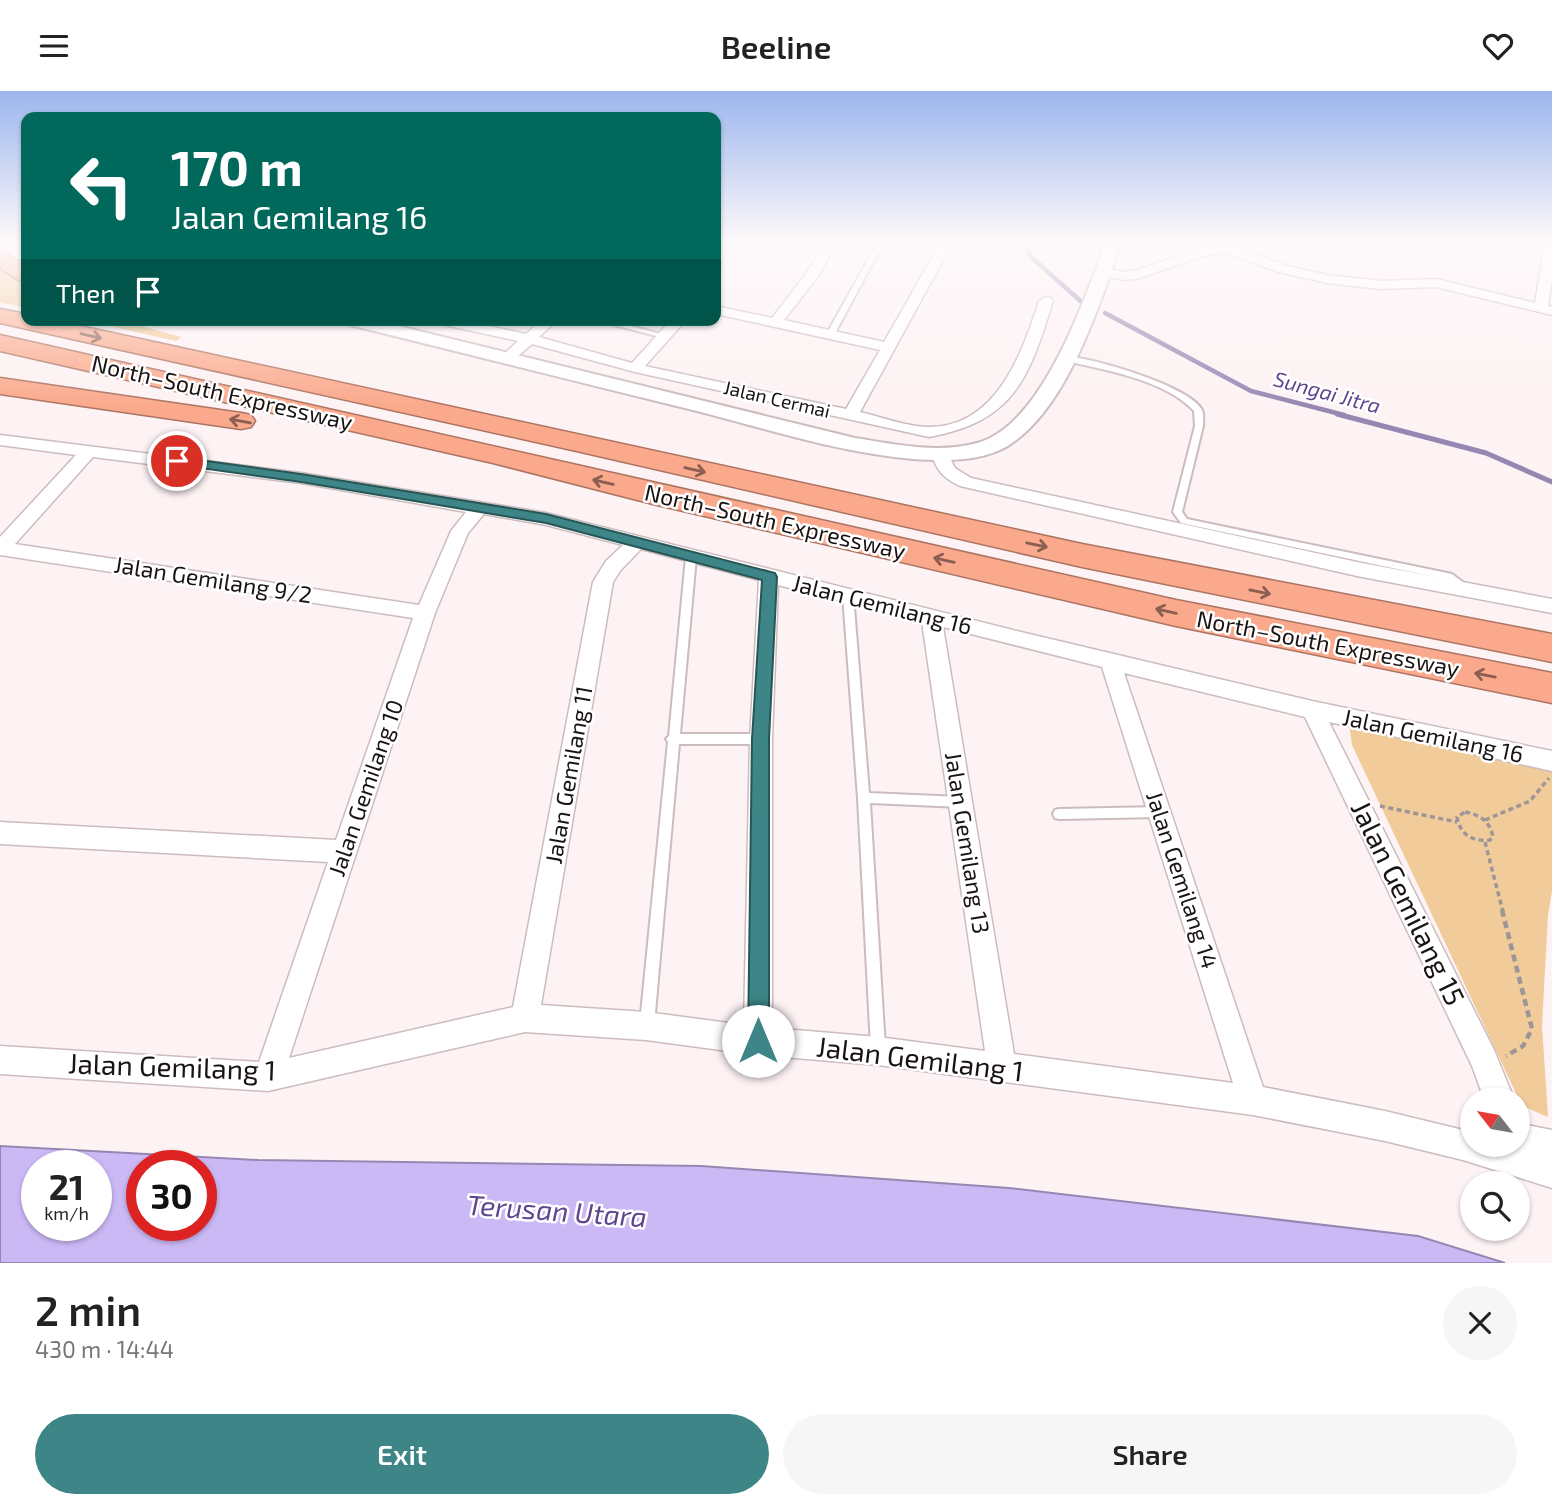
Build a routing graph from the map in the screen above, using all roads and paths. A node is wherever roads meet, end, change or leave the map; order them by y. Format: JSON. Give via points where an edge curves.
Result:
{"nodes":[{"id":1,"x":795,"y":297,"type":"edge"},
{"id":2,"x":851,"y":297,"type":"edge"},
{"id":3,"x":916,"y":297,"type":"edge"},
{"id":4,"x":1093,"y":297,"type":"edge"},
{"id":5,"x":1492,"y":297,"type":"edge"},
{"id":6,"x":1046,"y":301,"type":"dead end"},
{"id":7,"x":1547,"y":310,"type":"edge"},
{"id":8,"x":721,"y":311,"type":"edge"},
{"id":9,"x":0,"y":316,"type":"edge"},
{"id":10,"x":21,"y":321,"type":"edge"},
{"id":11,"x":775,"y":323,"type":"junction"},
{"id":12,"x":45,"y":326,"type":"edge"},
{"id":13,"x":144,"y":326,"type":"edge"},
{"id":14,"x":376,"y":326,"type":"edge"},
{"id":15,"x":468,"y":326,"type":"edge"},
{"id":16,"x":544,"y":326,"type":"edge"},
{"id":17,"x":623,"y":326,"type":"edge"},
{"id":18,"x":673,"y":326,"type":"edge"},
{"id":19,"x":830,"y":335,"type":"junction"},
{"id":20,"x":664,"y":336,"type":"junction"},
{"id":21,"x":530,"y":339,"type":"junction"},
{"id":22,"x":0,"y":343,"type":"edge"},
{"id":23,"x":888,"y":347,"type":"junction"},
{"id":24,"x":507,"y":358,"type":"junction"},
{"id":25,"x":1065,"y":358,"type":"junction"},
{"id":26,"x":635,"y":368,"type":"junction"},
{"id":27,"x":0,"y":386,"type":"edge"},
{"id":28,"x":850,"y":416,"type":"junction"},
{"id":29,"x":0,"y":440,"type":"edge"},
{"id":30,"x":583,"y":442,"type":"junction"},
{"id":31,"x":89,"y":451,"type":"junction"},
{"id":32,"x":940,"y":454,"type":"junction"},
{"id":33,"x":550,"y":470,"type":"junction"},
{"id":34,"x":480,"y":506,"type":"junction"},
{"id":35,"x":636,"y":543,"type":"junction"},
{"id":36,"x":1,"y":548,"type":"edge"},
{"id":37,"x":691,"y":557,"type":"junction"},
{"id":38,"x":769,"y":577,"type":"junction"},
{"id":39,"x":1469,"y":590,"type":"junction"},
{"id":40,"x":848,"y":595,"type":"junction"},
{"id":41,"x":1552,"y":606,"type":"edge"},
{"id":42,"x":425,"y":613,"type":"junction"},
{"id":43,"x":931,"y":618,"type":"junction"},
{"id":44,"x":1552,"y":648,"type":"edge"},
{"id":45,"x":1111,"y":661,"type":"junction"},
{"id":46,"x":1552,"y":688,"type":"edge"},
{"id":47,"x":1312,"y":710,"type":"junction"},
{"id":48,"x":672,"y":739,"type":"junction"},
{"id":49,"x":761,"y":739,"type":"junction"},
{"id":50,"x":1552,"y":761,"type":"edge"},
{"id":51,"x":1552,"y":774,"type":"edge"},
{"id":52,"x":864,"y":798,"type":"junction"},
{"id":53,"x":1359,"y":801,"type":"junction"},
{"id":54,"x":961,"y":802,"type":"junction"},
{"id":55,"x":1160,"y":812,"type":"junction"},
{"id":56,"x":1059,"y":814,"type":"dead end"},
{"id":57,"x":1485,"y":820,"type":"junction"},
{"id":58,"x":1457,"y":822,"type":"junction"},
{"id":59,"x":0,"y":833,"type":"edge"},
{"id":60,"x":1485,"y":842,"type":"junction"},
{"id":61,"x":344,"y":852,"type":"junction"},
{"id":62,"x":525,"y":1018,"type":"junction"},
{"id":63,"x":646,"y":1026,"type":"junction"},
{"id":64,"x":758,"y":1041,"type":"junction"},
{"id":65,"x":878,"y":1051,"type":"junction"},
{"id":66,"x":0,"y":1060,"type":"edge"},
{"id":67,"x":1484,"y":1060,"type":"junction"},
{"id":68,"x":1002,"y":1067,"type":"junction"},
{"id":69,"x":268,"y":1077,"type":"junction"},
{"id":70,"x":1494,"y":1087,"type":"edge"},
{"id":71,"x":1253,"y":1100,"type":"junction"},
{"id":72,"x":1460,"y":1142,"type":"edge"},
{"id":73,"x":1552,"y":1145,"type":"edge"},
{"id":74,"x":1530,"y":1154,"type":"edge"}],
"edges":[{"from":1,"to":11,"type":"street"},
{"from":2,"to":19,"type":"lane"},
{"from":3,"to":23,"type":"street"},
{"from":4,"to":25,"type":"street"},
{"from":5,"to":7,"type":"street"},
{"from":6,"to":28,"type":"street","name":"Jalan Cermai","via":[[1032,347],[1015,381],[983,417],[950,430],[929,432]]},
{"from":8,"to":11,"type":"street"},
{"from":9,"to":10,"type":"highway","name":"North–South Expressway","one_way":true},
{"from":11,"to":19,"type":"street"},
{"from":12,"to":30,"type":"highway","name":"North–South Expressway","one_way":true},
{"from":13,"to":30,"type":"highway","via":[[234,354],[515,420]]},
{"from":14,"to":24,"type":"street"},
{"from":15,"to":21,"type":"street","name":"Jalan Cermai"},
{"from":16,"to":21,"type":"street"},
{"from":17,"to":20,"type":"lane"},
{"from":18,"to":20,"type":"street"},
{"from":19,"to":23,"type":"street"},
{"from":20,"to":26,"type":"street"},
{"from":21,"to":24,"type":"street"},
{"from":21,"to":26,"type":"street","name":"Jalan Cermai"},
{"from":22,"to":33,"type":"highway","name":"North–South Expressway"},
{"from":23,"to":28,"type":"street"},
{"from":24,"to":32,"type":"street","via":[[794,429]]},
{"from":25,"to":32,"type":"street","via":[[1018,428],[977,450]]},
{"from":25,"to":39,"type":"lane","via":[[1176,392],[1199,412],[1177,512],[1184,521],[1452,577]]},
{"from":26,"to":28,"type":"street","name":"Jalan Cermai"},
{"from":33,"to":27,"type":"highway","one_way":true,"via":[[480,463],[197,414]]},
{"from":29,"to":31,"type":"street","name":"Jalan Gemilang 16"},
{"from":30,"to":44,"type":"highway","name":"North–South Expressway","one_way":true,"via":[[1176,575]]},
{"from":31,"to":34,"type":"street","name":"Jalan Gemilang 16"},
{"from":31,"to":36,"type":"street"},
{"from":32,"to":39,"type":"street","via":[[944,469],[966,481]]},
{"from":46,"to":33,"type":"highway","name":"North–South Expressway","one_way":true,"via":[[1176,613]]},
{"from":34,"to":35,"type":"street","name":"Jalan Gemilang 16"},
{"from":34,"to":42,"type":"street","name":"Jalan Gemilang 10","via":[[460,531]]},
{"from":35,"to":37,"type":"street","name":"Jalan Gemilang 16"},
{"from":35,"to":62,"type":"street","name":"Jalan Gemilang 11","via":[[603,582]]},
{"from":36,"to":42,"type":"street","name":"Jalan Gemilang 9/2"},
{"from":37,"to":38,"type":"street","name":"Jalan Gemilang 16"},
{"from":37,"to":48,"type":"lane"},
{"from":38,"to":40,"type":"street","name":"Jalan Gemilang 16"},
{"from":38,"to":49,"type":"street"},
{"from":39,"to":41,"type":"street"},
{"from":40,"to":43,"type":"street","name":"Jalan Gemilang 16"},
{"from":40,"to":52,"type":"lane"},
{"from":42,"to":61,"type":"street","name":"Jalan Gemilang 10"},
{"from":43,"to":45,"type":"street","name":"Jalan Gemilang 16"},
{"from":43,"to":54,"type":"street","name":"Jalan Gemilang 13"},
{"from":45,"to":47,"type":"street","name":"Jalan Gemilang 16"},
{"from":45,"to":55,"type":"street","name":"Jalan Gemilang 14"},
{"from":47,"to":50,"type":"street","name":"Jalan Gemilang 16"},
{"from":47,"to":53,"type":"street","name":"Jalan Gemilang 15"},
{"from":48,"to":49,"type":"lane"},
{"from":48,"to":63,"type":"lane"},
{"from":49,"to":64,"type":"street"},
{"from":51,"to":57,"type":"path","via":[[1530,801]]},
{"from":52,"to":54,"type":"lane"},
{"from":52,"to":65,"type":"lane"},
{"from":53,"to":58,"type":"path"},
{"from":53,"to":67,"type":"street","name":"Jalan Gemilang 15"},
{"from":54,"to":68,"type":"street","name":"Jalan Gemilang 13"},
{"from":55,"to":56,"type":"lane"},
{"from":55,"to":71,"type":"street","name":"Jalan Gemilang 14"},
{"from":57,"to":58,"type":"path","via":[[1465,812]]},
{"from":57,"to":60,"type":"path","via":[[1493,837]]},
{"from":58,"to":60,"type":"path","via":[[1464,833]]},
{"from":59,"to":61,"type":"street"},
{"from":60,"to":67,"type":"path","via":[[1532,1029],[1523,1046],[1506,1056]]},
{"from":61,"to":69,"type":"street","name":"Jalan Gemilang 10"},
{"from":62,"to":63,"type":"street","name":"Jalan Gemilang 1"},
{"from":62,"to":69,"type":"street","name":"Jalan Gemilang 1"},
{"from":63,"to":64,"type":"street","name":"Jalan Gemilang 1"},
{"from":64,"to":65,"type":"street","name":"Jalan Gemilang 1"},
{"from":65,"to":68,"type":"street","name":"Jalan Gemilang 1"},
{"from":66,"to":69,"type":"street","name":"Jalan Gemilang 1"},
{"from":67,"to":70,"type":"street","name":"Jalan Gemilang 15"},
{"from":68,"to":71,"type":"street","name":"Jalan Gemilang 1"},
{"from":71,"to":72,"type":"street","name":"Jalan Gemilang 1"},
{"from":73,"to":74,"type":"street","name":"Jalan Gemilang 1"}]}
